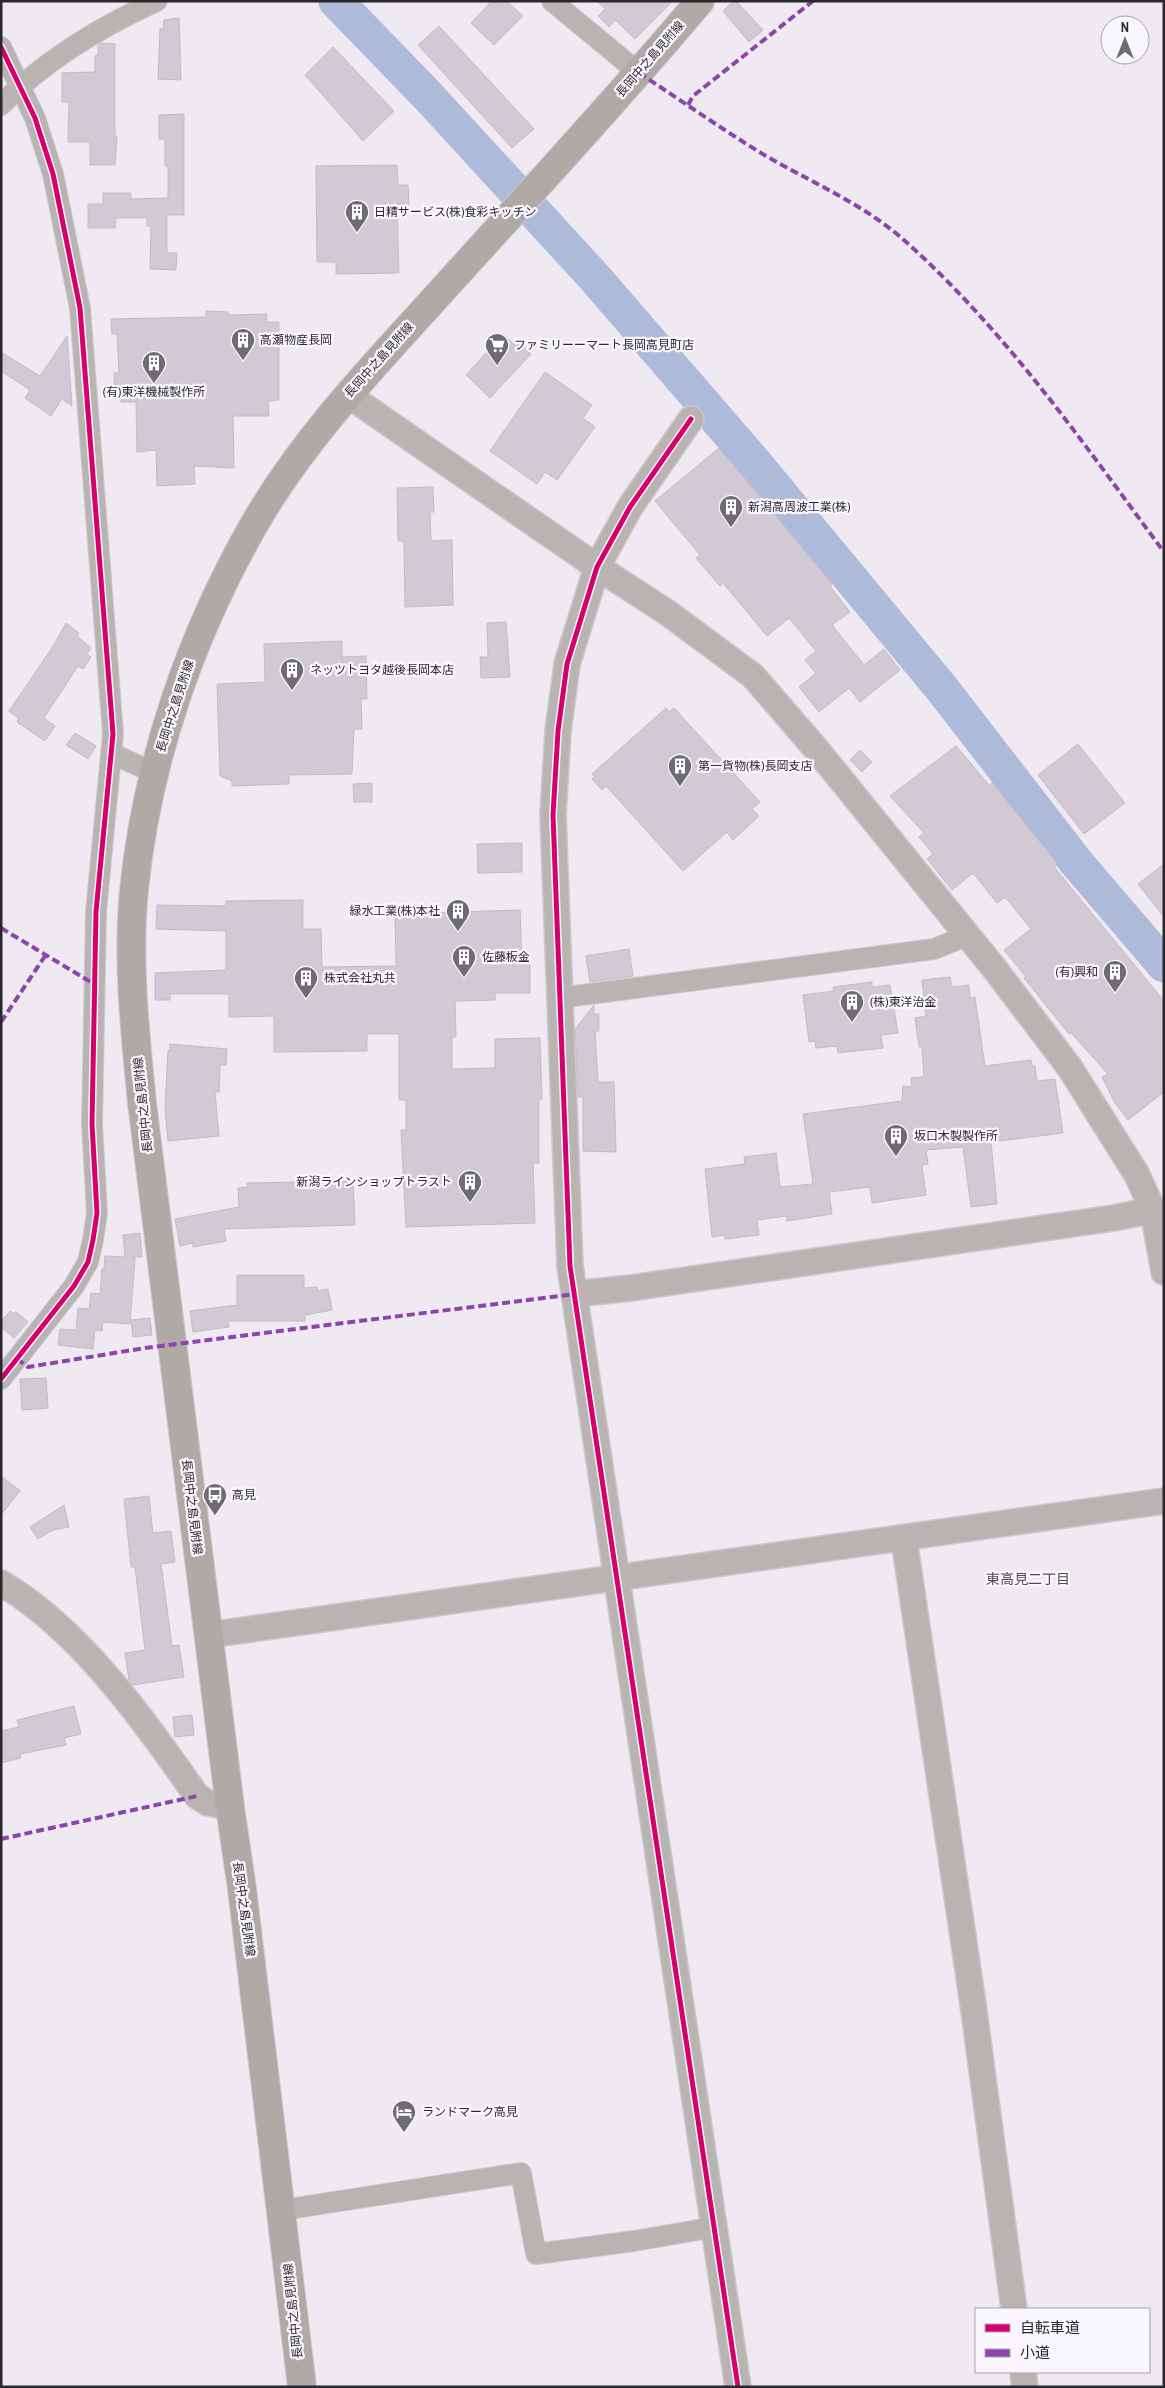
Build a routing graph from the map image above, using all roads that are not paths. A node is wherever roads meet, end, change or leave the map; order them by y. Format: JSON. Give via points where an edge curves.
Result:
{"nodes":[{"id":1,"x":157,"y":1,"type":"edge"},
{"id":2,"x":552,"y":1,"type":"edge"},
{"id":3,"x":700,"y":1,"type":"edge"},
{"id":4,"x":1,"y":47,"type":"edge"},
{"id":5,"x":639,"y":73,"type":"junction"},
{"id":6,"x":20,"y":86,"type":"junction"},
{"id":7,"x":1,"y":106,"type":"edge"},
{"id":8,"x":348,"y":395,"type":"junction"},
{"id":9,"x":691,"y":419,"type":"dead end"},
{"id":10,"x":597,"y":567,"type":"junction"},
{"id":11,"x":111,"y":753,"type":"junction"},
{"id":12,"x":154,"y":773,"type":"junction"},
{"id":13,"x":966,"y":936,"type":"junction"},
{"id":14,"x":558,"y":998,"type":"junction"},
{"id":15,"x":1154,"y":1210,"type":"junction"},
{"id":16,"x":1164,"y":1272,"type":"edge"},
{"id":17,"x":575,"y":1294,"type":"junction"},
{"id":18,"x":1,"y":1378,"type":"edge"},
{"id":19,"x":1164,"y":1501,"type":"edge"},
{"id":20,"x":904,"y":1539,"type":"junction"},
{"id":21,"x":616,"y":1579,"type":"junction"},
{"id":22,"x":1,"y":1583,"type":"edge"},
{"id":23,"x":208,"y":1635,"type":"junction"},
{"id":24,"x":230,"y":1807,"type":"junction"},
{"id":25,"x":282,"y":2210,"type":"junction"},
{"id":26,"x":715,"y":2227,"type":"junction"},
{"id":27,"x":1014,"y":2308,"type":"edge"},
{"id":28,"x":1023,"y":2373,"type":"edge"},
{"id":29,"x":298,"y":2386,"type":"edge"},
{"id":30,"x":738,"y":2387,"type":"edge"},
{"id":31,"x":1025,"y":2387,"type":"edge"}],
"edges":[{"from":1,"to":6,"type":"street","via":[[93,34]]},
{"from":2,"to":5,"type":"street"},
{"from":3,"to":5,"type":"main road","name":"長岡中之島見附線"},
{"from":4,"to":6,"type":"street"},
{"from":5,"to":8,"type":"main road","name":"長岡中之島見附線"},
{"from":6,"to":7,"type":"street"},
{"from":6,"to":11,"type":"street","via":[[35,118],[53,174],[80,308],[113,734]]},
{"from":8,"to":10,"type":"street"},
{"from":8,"to":12,"type":"main road","name":"長岡中之島見附線","via":[[298,458],[255,522],[204,620]]},
{"from":9,"to":10,"type":"street","via":[[630,507]]},
{"from":10,"to":13,"type":"street","via":[[668,613],[753,676],[817,750]]},
{"from":10,"to":14,"type":"street","via":[[567,664],[558,731],[554,815]]},
{"from":11,"to":12,"type":"street"},
{"from":11,"to":18,"type":"street","via":[[96,921],[92,1124],[97,1213],[93,1240],[88,1262],[74,1286]]},
{"from":12,"to":23,"type":"main road","name":"長岡中之島見附線","via":[[144,816],[134,890],[131,942],[133,1004],[142,1103]]},
{"from":13,"to":14,"type":"street","via":[[934,949]]},
{"from":13,"to":15,"type":"street","via":[[1070,1068],[1137,1175]]},
{"from":14,"to":17,"type":"street","via":[[570,1266]]},
{"from":15,"to":16,"type":"street"},
{"from":15,"to":17,"type":"street"},
{"from":17,"to":21,"type":"street"},
{"from":19,"to":20,"type":"street"},
{"from":20,"to":21,"type":"street"},
{"from":20,"to":27,"type":"street"},
{"from":21,"to":23,"type":"street"},
{"from":21,"to":26,"type":"street"},
{"from":22,"to":24,"type":"street","via":[[70,1637],[152,1732],[197,1796],[208,1803]]},
{"from":23,"to":24,"type":"main road","name":"長岡中之島見附線"},
{"from":24,"to":25,"type":"main road","name":"長岡中之島見附線"},
{"from":25,"to":26,"type":"street","via":[[521,2172],[536,2254]]},
{"from":25,"to":29,"type":"main road","name":"長岡中之島見附線"},
{"from":26,"to":30,"type":"street"},
{"from":28,"to":31,"type":"street"}]}
